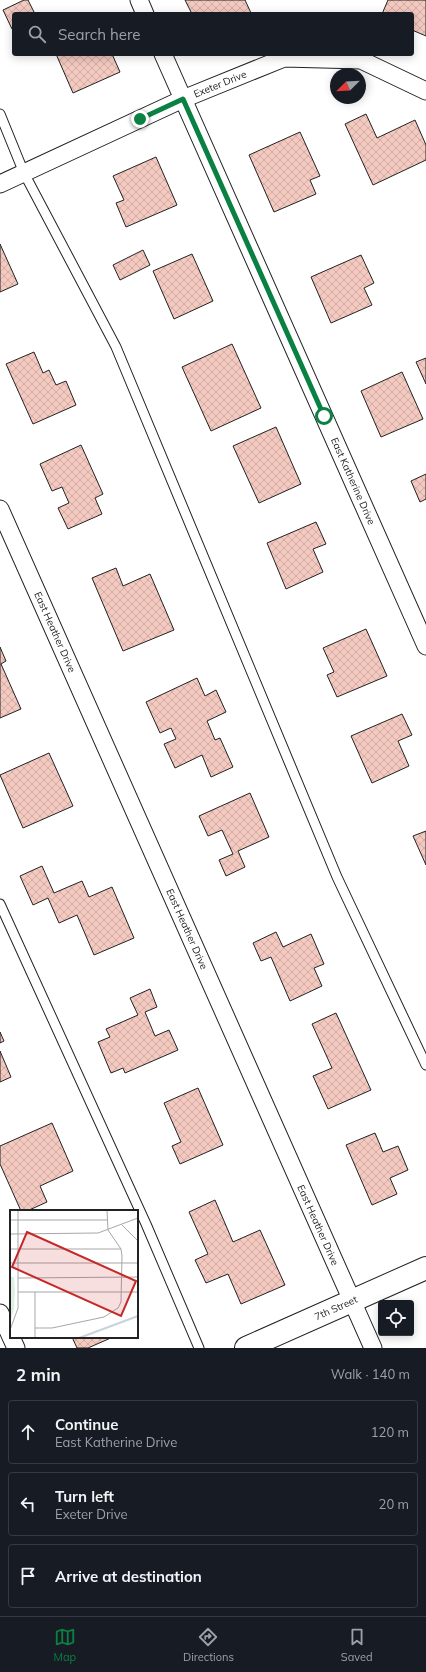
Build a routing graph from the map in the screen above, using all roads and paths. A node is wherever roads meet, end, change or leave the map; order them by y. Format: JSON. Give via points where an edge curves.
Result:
{"nodes":[{"id":1,"x":139,"y":0,"type":"edge"},
{"id":2,"x":144,"y":12,"type":"edge"},
{"id":3,"x":164,"y":56,"type":"edge"},
{"id":4,"x":426,"y":92,"type":"edge"},
{"id":5,"x":183,"y":99,"type":"junction"},
{"id":6,"x":0,"y":114,"type":"edge"},
{"id":7,"x":24,"y":173,"type":"junction"},
{"id":8,"x":0,"y":184,"type":"edge"},
{"id":9,"x":0,"y":509,"type":"edge"},
{"id":10,"x":426,"y":646,"type":"edge"},
{"id":11,"x":0,"y":904,"type":"edge"},
{"id":12,"x":426,"y":1065,"type":"edge"},
{"id":13,"x":426,"y":1268,"type":"edge"},
{"id":14,"x":352,"y":1301,"type":"junction"},
{"id":15,"x":0,"y":1313,"type":"edge"},
{"id":16,"x":10,"y":1335,"type":"edge"},
{"id":17,"x":11,"y":1338,"type":"edge"},
{"id":18,"x":16,"y":1348,"type":"edge"},
{"id":19,"x":199,"y":1348,"type":"edge"},
{"id":20,"x":246,"y":1348,"type":"edge"},
{"id":21,"x":373,"y":1348,"type":"edge"}],
"edges":[{"from":1,"to":2,"type":"street"},
{"from":3,"to":5,"type":"street","name":"East Katherine Drive"},
{"from":4,"to":5,"type":"street","name":"Exeter Drive","via":[[361,60],[284,58]]},
{"from":5,"to":7,"type":"street","name":"Exeter Drive"},
{"from":5,"to":10,"type":"street","name":"East Katherine Drive"},
{"from":6,"to":7,"type":"lane"},
{"from":7,"to":8,"type":"street","name":"Exeter Drive"},
{"from":7,"to":12,"type":"lane","via":[[116,347],[337,877]]},
{"from":9,"to":14,"type":"street","name":"East Heather Drive"},
{"from":11,"to":19,"type":"lane","via":[[146,1224]]},
{"from":13,"to":14,"type":"main road","name":"7th Street"},
{"from":14,"to":20,"type":"main road","name":"7th Street"},
{"from":14,"to":21,"type":"street","name":"East Heather Drive"},
{"from":15,"to":16,"type":"street"},
{"from":17,"to":18,"type":"street"}]}
